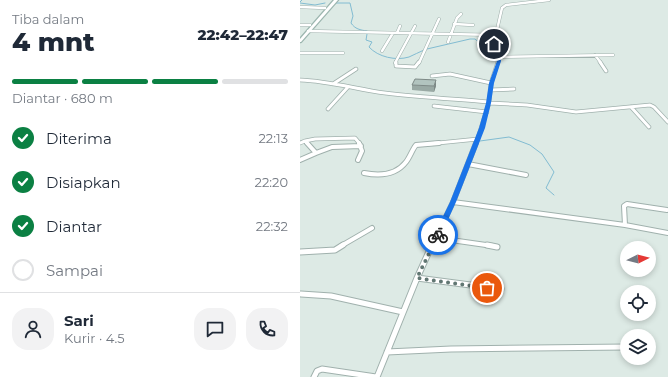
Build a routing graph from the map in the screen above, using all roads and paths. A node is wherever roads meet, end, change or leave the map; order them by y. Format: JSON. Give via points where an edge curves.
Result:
{"nodes":[{"id":1,"x":332,"y":0,"type":"edge"},
{"id":2,"x":336,"y":0,"type":"edge"},
{"id":3,"x":549,"y":0,"type":"edge"},
{"id":4,"x":300,"y":7,"type":"edge"},
{"id":5,"x":325,"y":8,"type":"junction"},
{"id":6,"x":461,"y":14,"type":"dead end"},
{"id":7,"x":439,"y":20,"type":"dead end"},
{"id":8,"x":454,"y":24,"type":"junction"},
{"id":9,"x":300,"y":25,"type":"edge"},
{"id":10,"x":310,"y":25,"type":"junction"},
{"id":11,"x":473,"y":25,"type":"dead end"},
{"id":12,"x":400,"y":26,"type":"dead end"},
{"id":13,"x":415,"y":26,"type":"dead end"},
{"id":14,"x":308,"y":31,"type":"junction"},
{"id":15,"x":395,"y":33,"type":"junction"},
{"id":16,"x":413,"y":34,"type":"junction"},
{"id":17,"x":432,"y":34,"type":"junction"},
{"id":18,"x":450,"y":34,"type":"junction"},
{"id":19,"x":496,"y":35,"type":"junction"},
{"id":20,"x":300,"y":36,"type":"edge"},
{"id":21,"x":300,"y":41,"type":"edge"},
{"id":22,"x":448,"y":42,"type":"dead end"},
{"id":23,"x":382,"y":50,"type":"dead end"},
{"id":24,"x":300,"y":53,"type":"edge"},
{"id":25,"x":343,"y":53,"type":"dead end"},
{"id":26,"x":613,"y":54,"type":"dead end"},
{"id":27,"x":595,"y":55,"type":"junction"},
{"id":28,"x":499,"y":58,"type":"junction"},
{"id":29,"x":356,"y":68,"type":"dead end"},
{"id":30,"x":606,"y":71,"type":"dead end"},
{"id":31,"x":432,"y":76,"type":"dead end"},
{"id":32,"x":300,"y":80,"type":"edge"},
{"id":33,"x":491,"y":83,"type":"junction"},
{"id":34,"x":333,"y":84,"type":"junction"},
{"id":35,"x":348,"y":87,"type":"junction"},
{"id":36,"x":514,"y":89,"type":"dead end"},
{"id":37,"x":490,"y":90,"type":"junction"},
{"id":38,"x":489,"y":103,"type":"junction"},
{"id":39,"x":434,"y":106,"type":"dead end"},
{"id":40,"x":631,"y":107,"type":"junction"},
{"id":41,"x":328,"y":109,"type":"dead end"},
{"id":42,"x":487,"y":112,"type":"junction"},
{"id":43,"x":668,"y":122,"type":"edge"},
{"id":44,"x":649,"y":127,"type":"dead end"},
{"id":45,"x":478,"y":139,"type":"junction"},
{"id":46,"x":306,"y":141,"type":"junction"},
{"id":47,"x":300,"y":143,"type":"edge"},
{"id":48,"x":361,"y":146,"type":"junction"},
{"id":49,"x":316,"y":153,"type":"junction"},
{"id":50,"x":300,"y":160,"type":"edge"},
{"id":51,"x":358,"y":160,"type":"dead end"},
{"id":52,"x":468,"y":164,"type":"junction"},
{"id":53,"x":364,"y":173,"type":"dead end"},
{"id":54,"x":526,"y":175,"type":"dead end"},
{"id":55,"x":453,"y":202,"type":"junction"},
{"id":56,"x":667,"y":210,"type":"edge"},
{"id":57,"x":625,"y":225,"type":"junction"},
{"id":58,"x":372,"y":228,"type":"dead end"},
{"id":59,"x":668,"y":233,"type":"edge"},
{"id":60,"x":436,"y":238,"type":"junction"},
{"id":61,"x":496,"y":247,"type":"dead end"},
{"id":62,"x":300,"y":252,"type":"edge"},
{"id":63,"x":417,"y":278,"type":"junction"},
{"id":64,"x":501,"y":290,"type":"dead end"},
{"id":65,"x":301,"y":294,"type":"dead end"},
{"id":66,"x":403,"y":312,"type":"junction"},
{"id":67,"x":620,"y":347,"type":"edge"},
{"id":68,"x":387,"y":352,"type":"junction"},
{"id":69,"x":314,"y":377,"type":"edge"},
{"id":70,"x":377,"y":377,"type":"edge"}],
"edges":[{"from":1,"to":5,"type":"main road"},
{"from":2,"to":14,"type":"main road"},
{"from":3,"to":19,"type":"street","via":[[502,7]]},
{"from":4,"to":5,"type":"street"},
{"from":5,"to":10,"type":"main road"},
{"from":6,"to":8,"type":"street"},
{"from":7,"to":17,"type":"street"},
{"from":8,"to":11,"type":"street"},
{"from":8,"to":18,"type":"street"},
{"from":9,"to":10,"type":"street"},
{"from":10,"to":20,"type":"main road"},
{"from":12,"to":15,"type":"street"},
{"from":13,"to":16,"type":"street"},
{"from":14,"to":15,"type":"street"},
{"from":14,"to":21,"type":"main road"},
{"from":15,"to":16,"type":"street"},
{"from":15,"to":23,"type":"street"},
{"from":16,"to":17,"type":"street"},
{"from":16,"to":17,"type":"street","via":[[396,66],[416,67]]},
{"from":17,"to":18,"type":"street"},
{"from":18,"to":19,"type":"street"},
{"from":18,"to":22,"type":"street"},
{"from":19,"to":28,"type":"street","via":[[494,47]]},
{"from":24,"to":25,"type":"street"},
{"from":26,"to":27,"type":"street"},
{"from":27,"to":28,"type":"street","via":[[557,54]]},
{"from":27,"to":30,"type":"street"},
{"from":28,"to":33,"type":"street"},
{"from":29,"to":34,"type":"street"},
{"from":31,"to":33,"type":"street","via":[[450,74]]},
{"from":32,"to":34,"type":"street"},
{"from":33,"to":37,"type":"street"},
{"from":34,"to":35,"type":"street"},
{"from":35,"to":38,"type":"street"},
{"from":35,"to":41,"type":"street"},
{"from":36,"to":37,"type":"street"},
{"from":37,"to":38,"type":"street"},
{"from":38,"to":40,"type":"street","via":[[527,105],[574,112]]},
{"from":38,"to":42,"type":"street"},
{"from":39,"to":42,"type":"street"},
{"from":40,"to":43,"type":"street","via":[[650,105]]},
{"from":40,"to":44,"type":"street"},
{"from":42,"to":45,"type":"street"},
{"from":45,"to":52,"type":"street"},
{"from":45,"to":53,"type":"street","via":[[416,145],[404,165],[399,168],[380,175]]},
{"from":46,"to":47,"type":"street"},
{"from":46,"to":48,"type":"street","via":[[314,138],[354,138]]},
{"from":46,"to":49,"type":"street"},
{"from":48,"to":49,"type":"street","via":[[332,147]]},
{"from":48,"to":51,"type":"street","via":[[362,153]]},
{"from":49,"to":50,"type":"street"},
{"from":52,"to":54,"type":"street"},
{"from":52,"to":55,"type":"street"},
{"from":55,"to":57,"type":"street"},
{"from":55,"to":60,"type":"street"},
{"from":56,"to":57,"type":"street","via":[[627,204],[624,206]]},
{"from":57,"to":59,"type":"street"},
{"from":58,"to":62,"type":"street","via":[[335,250]]},
{"from":60,"to":61,"type":"street"},
{"from":60,"to":63,"type":"street"},
{"from":63,"to":64,"type":"street"},
{"from":63,"to":66,"type":"street"},
{"from":65,"to":66,"type":"street","via":[[338,297]]},
{"from":66,"to":68,"type":"street"},
{"from":67,"to":68,"type":"street"},
{"from":68,"to":70,"type":"street"},
{"from":69,"to":70,"type":"street","via":[[317,371],[322,369]]}]}
